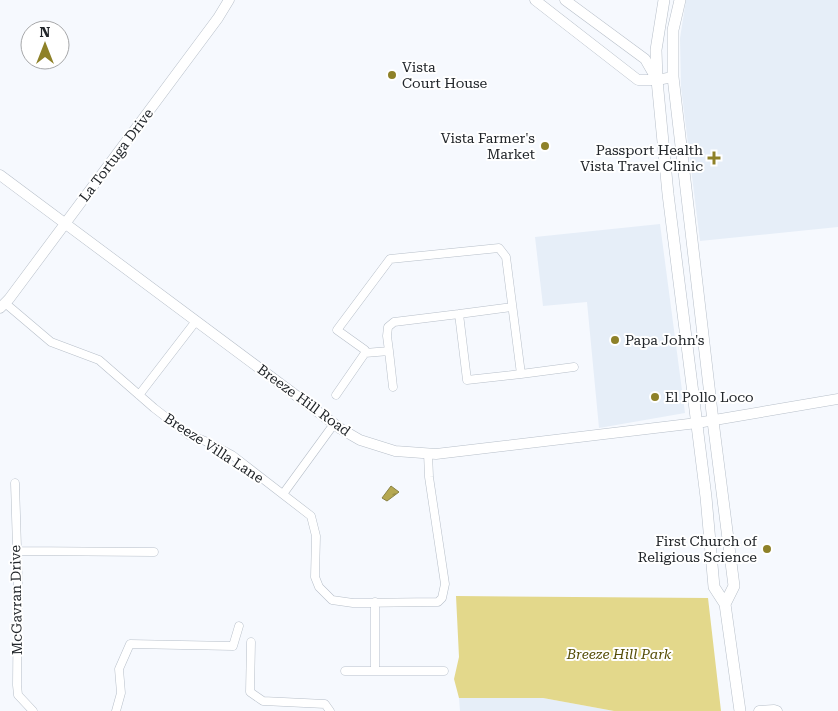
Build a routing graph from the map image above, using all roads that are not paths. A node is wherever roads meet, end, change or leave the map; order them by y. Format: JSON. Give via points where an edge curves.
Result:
{"nodes":[{"id":1,"x":229,"y":0,"type":"edge"},
{"id":2,"x":535,"y":0,"type":"edge"},
{"id":3,"x":565,"y":0,"type":"edge"},
{"id":4,"x":664,"y":0,"type":"edge"},
{"id":5,"x":680,"y":0,"type":"edge"},
{"id":6,"x":673,"y":76,"type":"junction"},
{"id":7,"x":657,"y":80,"type":"junction"},
{"id":8,"x":0,"y":175,"type":"edge"},
{"id":9,"x":65,"y":223,"type":"junction"},
{"id":10,"x":2,"y":306,"type":"edge"},
{"id":11,"x":512,"y":307,"type":"junction"},
{"id":12,"x":458,"y":314,"type":"junction"},
{"id":13,"x":196,"y":321,"type":"junction"},
{"id":14,"x":389,"y":351,"type":"junction"},
{"id":15,"x":366,"y":353,"type":"junction"},
{"id":16,"x":574,"y":367,"type":"dead end"},
{"id":17,"x":521,"y":374,"type":"junction"},
{"id":18,"x":393,"y":387,"type":"dead end"},
{"id":19,"x":139,"y":395,"type":"junction"},
{"id":20,"x":336,"y":395,"type":"dead end"},
{"id":21,"x":838,"y":399,"type":"edge"},
{"id":22,"x":713,"y":421,"type":"junction"},
{"id":23,"x":334,"y":424,"type":"junction"},
{"id":24,"x":697,"y":424,"type":"junction"},
{"id":25,"x":428,"y":453,"type":"junction"},
{"id":26,"x":15,"y":483,"type":"dead end"},
{"id":27,"x":283,"y":494,"type":"junction"},
{"id":28,"x":16,"y":551,"type":"junction"},
{"id":29,"x":154,"y":552,"type":"dead end"},
{"id":30,"x":374,"y":602,"type":"junction"},
{"id":31,"x":725,"y":604,"type":"junction"},
{"id":32,"x":239,"y":626,"type":"dead end"},
{"id":33,"x":251,"y":642,"type":"dead end"},
{"id":34,"x":345,"y":671,"type":"dead end"},
{"id":35,"x":375,"y":671,"type":"junction"},
{"id":36,"x":444,"y":671,"type":"dead end"},
{"id":37,"x":33,"y":711,"type":"edge"},
{"id":38,"x":116,"y":711,"type":"edge"},
{"id":39,"x":330,"y":711,"type":"edge"},
{"id":40,"x":740,"y":711,"type":"edge"},
{"id":41,"x":759,"y":711,"type":"edge"},
{"id":42,"x":777,"y":711,"type":"edge"}],
"edges":[{"from":1,"to":9,"type":"street","name":"La Tortuga Drive"},
{"from":2,"to":7,"type":"street","via":[[638,80]]},
{"from":3,"to":7,"type":"street","via":[[645,59]]},
{"from":4,"to":7,"type":"main road","via":[[656,50]]},
{"from":5,"to":6,"type":"main road","via":[[673,30]]},
{"from":6,"to":7,"type":"street"},
{"from":6,"to":22,"type":"main road"},
{"from":7,"to":24,"type":"main road"},
{"from":8,"to":9,"type":"street","name":"Breeze Hill Road"},
{"from":9,"to":10,"type":"street","name":"La Tortuga Drive"},
{"from":9,"to":13,"type":"street","name":"Breeze Hill Road"},
{"from":10,"to":19,"type":"street","name":"Breeze Villa Lane","via":[[51,342],[99,360]]},
{"from":11,"to":12,"type":"street"},
{"from":11,"to":15,"type":"street","via":[[506,257],[499,248],[390,260],[336,330]]},
{"from":11,"to":17,"type":"street"},
{"from":12,"to":14,"type":"street","via":[[394,322],[388,327]]},
{"from":12,"to":17,"type":"street","via":[[467,380]]},
{"from":13,"to":19,"type":"street"},
{"from":13,"to":23,"type":"street","name":"Breeze Hill Road"},
{"from":14,"to":15,"type":"street"},
{"from":14,"to":18,"type":"street"},
{"from":15,"to":20,"type":"street"},
{"from":16,"to":17,"type":"street"},
{"from":19,"to":27,"type":"street","name":"Breeze Villa Lane","via":[[189,435],[232,455]]},
{"from":21,"to":22,"type":"street","name":"Breeze Hill Road"},
{"from":22,"to":24,"type":"street","name":"Breeze Hill Road"},
{"from":22,"to":31,"type":"main road","via":[[734,586]]},
{"from":23,"to":25,"type":"street","name":"Breeze Hill Road","via":[[360,440],[395,451]]},
{"from":23,"to":27,"type":"street"},
{"from":24,"to":25,"type":"street","name":"Breeze Hill Road"},
{"from":24,"to":31,"type":"main road","via":[[714,587]]},
{"from":25,"to":30,"type":"street","name":"Breeze Villa Lane","via":[[445,584],[442,598],[438,602]]},
{"from":26,"to":28,"type":"street","name":"McGavran Drive"},
{"from":27,"to":30,"type":"street","name":"Breeze Villa Lane","via":[[311,516],[316,536],[315,577],[319,587],[332,600]]},
{"from":28,"to":29,"type":"street"},
{"from":28,"to":37,"type":"street","name":"McGavran Drive","via":[[17,686],[18,694]]},
{"from":30,"to":35,"type":"street"},
{"from":31,"to":40,"type":"main road"},
{"from":32,"to":38,"type":"street","via":[[233,646],[130,644],[119,669],[121,693]]},
{"from":33,"to":39,"type":"street","via":[[250,692],[263,701],[325,704]]},
{"from":34,"to":35,"type":"street"},
{"from":35,"to":36,"type":"street"},
{"from":41,"to":42,"type":"street"}]}
